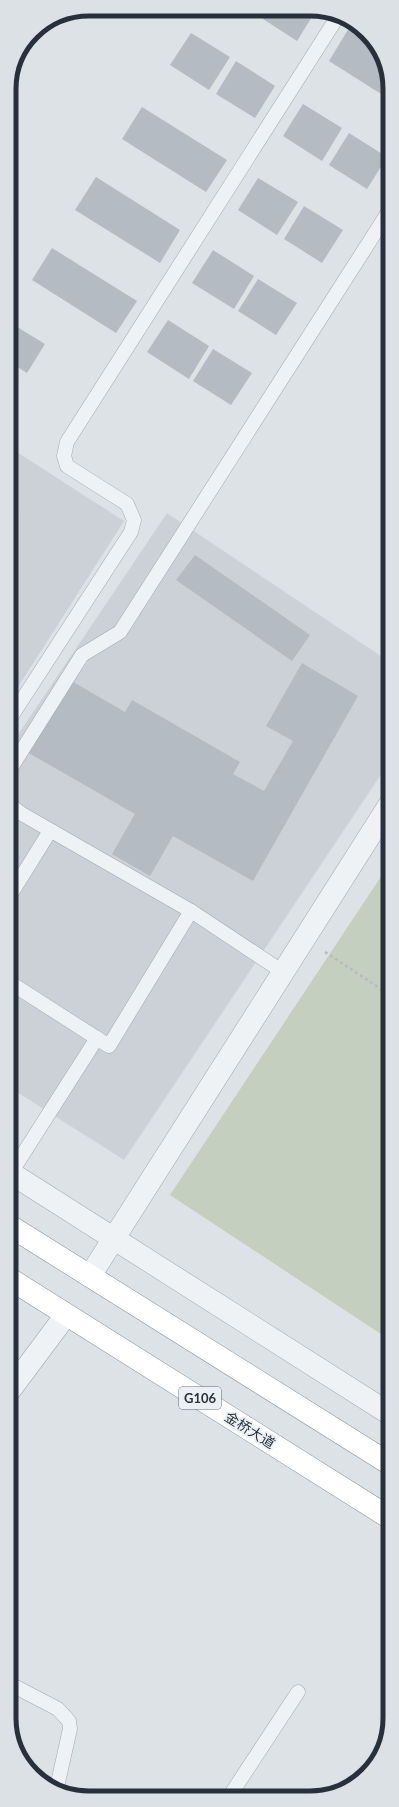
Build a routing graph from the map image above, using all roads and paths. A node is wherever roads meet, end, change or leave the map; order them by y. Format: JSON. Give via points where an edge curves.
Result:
{"nodes":[{"id":1,"x":335,"y":21,"type":"edge"},
{"id":2,"x":383,"y":220,"type":"edge"},
{"id":3,"x":16,"y":709,"type":"edge"},
{"id":4,"x":16,"y":760,"type":"edge"},
{"id":5,"x":16,"y":809,"type":"edge"},
{"id":6,"x":383,"y":815,"type":"edge"},
{"id":7,"x":50,"y":830,"type":"junction"},
{"id":8,"x":16,"y":886,"type":"edge"},
{"id":9,"x":191,"y":911,"type":"junction"},
{"id":10,"x":304,"y":939,"type":"junction"},
{"id":11,"x":283,"y":972,"type":"junction"},
{"id":12,"x":16,"y":986,"type":"edge"},
{"id":13,"x":383,"y":990,"type":"edge"},
{"id":14,"x":97,"y":1038,"type":"junction"},
{"id":15,"x":16,"y":1165,"type":"edge"},
{"id":16,"x":16,"y":1178,"type":"edge"},
{"id":17,"x":16,"y":1230,"type":"edge"},
{"id":18,"x":114,"y":1238,"type":"junction"},
{"id":19,"x":90,"y":1276,"type":"junction"},
{"id":20,"x":16,"y":1283,"type":"edge"},
{"id":21,"x":66,"y":1315,"type":"junction"},
{"id":22,"x":16,"y":1382,"type":"edge"},
{"id":23,"x":383,"y":1410,"type":"edge"},
{"id":24,"x":383,"y":1460,"type":"edge"},
{"id":25,"x":383,"y":1514,"type":"edge"},
{"id":26,"x":16,"y":1687,"type":"edge"},
{"id":27,"x":298,"y":1692,"type":"dead end"},
{"id":28,"x":58,"y":1783,"type":"edge"},
{"id":29,"x":233,"y":1791,"type":"edge"}],
"edges":[{"from":1,"to":3,"type":"lane","via":[[67,442],[64,456],[67,466],[127,504],[134,520],[131,532]]},
{"from":2,"to":4,"type":"lane","via":[[120,632],[82,655]]},
{"from":5,"to":7,"type":"lane"},
{"from":6,"to":10,"type":"street"},
{"from":7,"to":8,"type":"lane"},
{"from":7,"to":9,"type":"lane"},
{"from":9,"to":11,"type":"lane"},
{"from":9,"to":14,"type":"lane","via":[[109,1046]]},
{"from":10,"to":11,"type":"street"},
{"from":10,"to":13,"type":"path"},
{"from":11,"to":18,"type":"street"},
{"from":12,"to":14,"type":"lane"},
{"from":14,"to":15,"type":"lane"},
{"from":16,"to":18,"type":"street"},
{"from":17,"to":19,"type":"highway"},
{"from":18,"to":19,"type":"street"},
{"from":18,"to":23,"type":"street"},
{"from":19,"to":24,"type":"highway"},
{"from":20,"to":21,"type":"highway","name":"金桥大道","number":"G106"},
{"from":21,"to":22,"type":"street"},
{"from":21,"to":25,"type":"highway","name":"金桥大道","number":"G106"},
{"from":26,"to":28,"type":"lane","via":[[58,1709],[69,1721],[70,1729]]},
{"from":27,"to":29,"type":"lane"}]}
